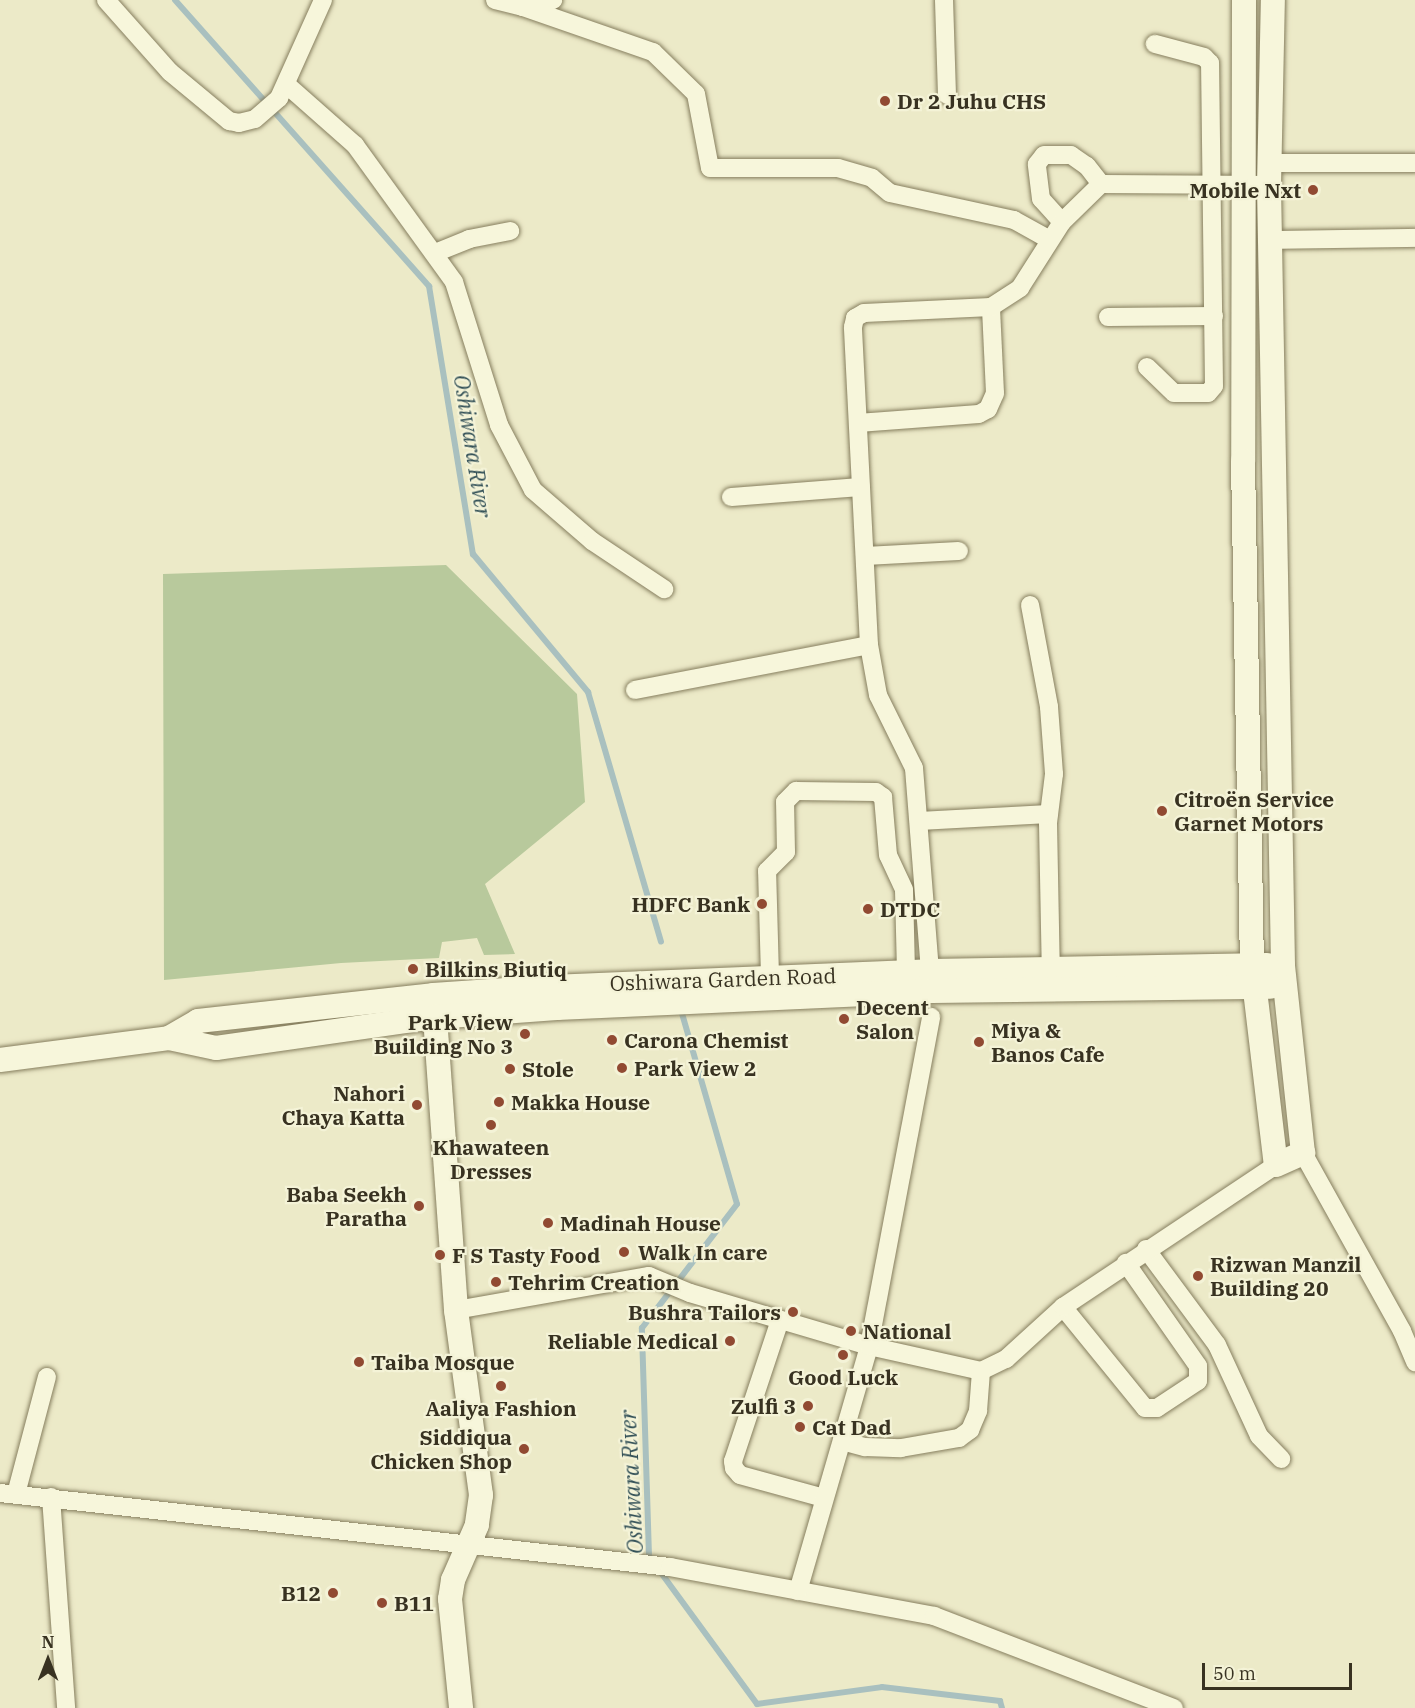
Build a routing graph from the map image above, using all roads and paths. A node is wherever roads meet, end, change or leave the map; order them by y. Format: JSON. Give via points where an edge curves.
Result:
{"nodes":[{"id":1,"x":106,"y":0,"type":"edge"},
{"id":2,"x":323,"y":0,"type":"edge"},
{"id":3,"x":495,"y":0,"type":"edge"},
{"id":4,"x":554,"y":0,"type":"edge"},
{"id":5,"x":944,"y":0,"type":"edge"},
{"id":6,"x":1244,"y":0,"type":"edge"},
{"id":7,"x":1273,"y":0,"type":"edge"},
{"id":8,"x":523,"y":7,"type":"junction"},
{"id":9,"x":1155,"y":44,"type":"dead end"},
{"id":10,"x":283,"y":92,"type":"junction"},
{"id":11,"x":946,"y":95,"type":"dead end"},
{"id":12,"x":1415,"y":162,"type":"edge"},
{"id":13,"x":1269,"y":174,"type":"junction"},
{"id":14,"x":1101,"y":184,"type":"junction"},
{"id":15,"x":1212,"y":185,"type":"junction"},
{"id":16,"x":1244,"y":185,"type":"junction"},
{"id":17,"x":1062,"y":222,"type":"junction"},
{"id":18,"x":510,"y":231,"type":"dead end"},
{"id":19,"x":1415,"y":238,"type":"edge"},
{"id":20,"x":1050,"y":240,"type":"junction"},
{"id":21,"x":1270,"y":240,"type":"junction"},
{"id":22,"x":435,"y":253,"type":"junction"},
{"id":23,"x":991,"y":307,"type":"junction"},
{"id":24,"x":1214,"y":316,"type":"junction"},
{"id":25,"x":1108,"y":317,"type":"dead end"},
{"id":26,"x":1147,"y":367,"type":"dead end"},
{"id":27,"x":858,"y":423,"type":"junction"},
{"id":28,"x":861,"y":487,"type":"junction"},
{"id":29,"x":731,"y":497,"type":"dead end"},
{"id":30,"x":958,"y":551,"type":"dead end"},
{"id":31,"x":865,"y":556,"type":"junction"},
{"id":32,"x":664,"y":589,"type":"dead end"},
{"id":33,"x":1030,"y":604,"type":"dead end"},
{"id":34,"x":869,"y":645,"type":"junction"},
{"id":35,"x":635,"y":690,"type":"dead end"},
{"id":36,"x":1049,"y":813,"type":"junction"},
{"id":37,"x":920,"y":821,"type":"junction"},
{"id":38,"x":906,"y":972,"type":"junction"},
{"id":39,"x":770,"y":976,"type":"junction"},
{"id":40,"x":1253,"y":976,"type":"junction"},
{"id":41,"x":1285,"y":976,"type":"junction"},
{"id":42,"x":1051,"y":979,"type":"junction"},
{"id":43,"x":931,"y":981,"type":"junction"},
{"id":44,"x":434,"y":1006,"type":"junction"},
{"id":45,"x":931,"y":1017,"type":"dead end"},
{"id":46,"x":0,"y":1060,"type":"edge"},
{"id":47,"x":1303,"y":1154,"type":"junction"},
{"id":48,"x":1276,"y":1165,"type":"junction"},
{"id":49,"x":1146,"y":1249,"type":"junction"},
{"id":50,"x":1126,"y":1263,"type":"junction"},
{"id":51,"x":1063,"y":1307,"type":"junction"},
{"id":52,"x":456,"y":1310,"type":"junction"},
{"id":53,"x":780,"y":1320,"type":"junction"},
{"id":54,"x":869,"y":1346,"type":"junction"},
{"id":55,"x":1415,"y":1362,"type":"edge"},
{"id":56,"x":981,"y":1371,"type":"junction"},
{"id":57,"x":47,"y":1377,"type":"dead end"},
{"id":58,"x":842,"y":1441,"type":"junction"},
{"id":59,"x":1281,"y":1459,"type":"dead end"},
{"id":60,"x":8,"y":1493,"type":"edge"},
{"id":61,"x":51,"y":1497,"type":"junction"},
{"id":62,"x":824,"y":1498,"type":"junction"},
{"id":63,"x":467,"y":1547,"type":"junction"},
{"id":64,"x":798,"y":1591,"type":"junction"},
{"id":65,"x":66,"y":1708,"type":"edge"},
{"id":66,"x":461,"y":1708,"type":"edge"},
{"id":67,"x":1174,"y":1708,"type":"edge"}],
"edges":[{"from":1,"to":10,"type":"street","via":[[170,72],[228,121],[255,119]]},
{"from":2,"to":10,"type":"street"},
{"from":3,"to":8,"type":"street"},
{"from":4,"to":8,"type":"street"},
{"from":5,"to":11,"type":"street"},
{"from":6,"to":16,"type":"street"},
{"from":7,"to":13,"type":"street"},
{"from":8,"to":20,"type":"street","via":[[653,52],[696,94],[710,168],[838,168],[872,178],[890,193],[1014,220]]},
{"from":9,"to":15,"type":"street","via":[[1204,57],[1210,63]]},
{"from":10,"to":22,"type":"street","via":[[355,145]]},
{"from":12,"to":13,"type":"street"},
{"from":13,"to":16,"type":"street"},
{"from":13,"to":21,"type":"street"},
{"from":14,"to":15,"type":"street"},
{"from":14,"to":17,"type":"street"},
{"from":14,"to":17,"type":"street","via":[[1088,166],[1071,155],[1039,158],[1041,199]]},
{"from":15,"to":16,"type":"street"},
{"from":15,"to":24,"type":"street"},
{"from":16,"to":40,"type":"street","via":[[1243,461]]},
{"from":17,"to":20,"type":"street"},
{"from":18,"to":22,"type":"street","via":[[469,239]]},
{"from":19,"to":21,"type":"street"},
{"from":20,"to":23,"type":"street","via":[[1020,288]]},
{"from":21,"to":41,"type":"street"},
{"from":22,"to":32,"type":"street","via":[[454,282],[499,425],[533,490],[592,541]]},
{"from":23,"to":27,"type":"street","via":[[995,393],[988,409],[979,414]]},
{"from":23,"to":27,"type":"street","via":[[864,313],[855,318]]},
{"from":24,"to":25,"type":"street"},
{"from":24,"to":26,"type":"street","via":[[1212,390],[1170,391]]},
{"from":27,"to":28,"type":"street"},
{"from":28,"to":29,"type":"street"},
{"from":28,"to":31,"type":"street"},
{"from":30,"to":31,"type":"street"},
{"from":31,"to":34,"type":"street"},
{"from":33,"to":36,"type":"street","via":[[1049,707],[1054,781]]},
{"from":34,"to":35,"type":"street"},
{"from":34,"to":37,"type":"street","via":[[878,695],[914,768]]},
{"from":36,"to":37,"type":"street"},
{"from":36,"to":42,"type":"street"},
{"from":37,"to":43,"type":"street"},
{"from":38,"to":39,"type":"street","name":"Oshiwara Garden Road"},
{"from":38,"to":39,"type":"street","via":[[904,890],[888,855],[883,797],[876,792],[796,791],[785,802],[786,852],[766,871]]},
{"from":38,"to":43,"type":"street","name":"Oshiwara Garden Road"},
{"from":39,"to":44,"type":"street","name":"Oshiwara Garden Road"},
{"from":40,"to":41,"type":"street","name":"Oshiwara Garden Road"},
{"from":40,"to":42,"type":"street","name":"Oshiwara Garden Road"},
{"from":40,"to":48,"type":"street"},
{"from":41,"to":47,"type":"street"},
{"from":42,"to":43,"type":"street","name":"Oshiwara Garden Road"},
{"from":43,"to":44,"type":"street","name":"Oshiwara Garden Road","via":[[647,1003]]},
{"from":44,"to":46,"type":"street","name":"Oshiwara Garden Road","via":[[198,1021],[169,1038]]},
{"from":44,"to":52,"type":"street"},
{"from":45,"to":54,"type":"street"},
{"from":47,"to":48,"type":"street"},
{"from":47,"to":55,"type":"street","via":[[1402,1331]]},
{"from":48,"to":49,"type":"street"},
{"from":49,"to":50,"type":"street"},
{"from":49,"to":59,"type":"street","via":[[1217,1345],[1259,1436]]},
{"from":50,"to":51,"type":"street"},
{"from":50,"to":51,"type":"street","via":[[1198,1366],[1198,1381],[1157,1408],[1145,1408]]},
{"from":51,"to":56,"type":"street","via":[[1006,1359]]},
{"from":52,"to":53,"type":"street","via":[[649,1276],[690,1293]]},
{"from":52,"to":63,"type":"street","via":[[481,1495],[477,1525]]},
{"from":53,"to":54,"type":"street"},
{"from":53,"to":62,"type":"street","via":[[733,1461],[734,1468],[740,1474]]},
{"from":54,"to":56,"type":"street"},
{"from":54,"to":58,"type":"street"},
{"from":56,"to":58,"type":"street","via":[[978,1411],[970,1430],[959,1438],[901,1448],[865,1447]]},
{"from":57,"to":60,"type":"street"},
{"from":58,"to":62,"type":"street"},
{"from":60,"to":61,"type":"street"},
{"from":61,"to":63,"type":"street"},
{"from":61,"to":65,"type":"street"},
{"from":62,"to":64,"type":"street"},
{"from":63,"to":64,"type":"street","via":[[670,1567]]},
{"from":63,"to":66,"type":"street","via":[[453,1580],[450,1599]]},
{"from":64,"to":67,"type":"street","via":[[934,1616]]}]}
